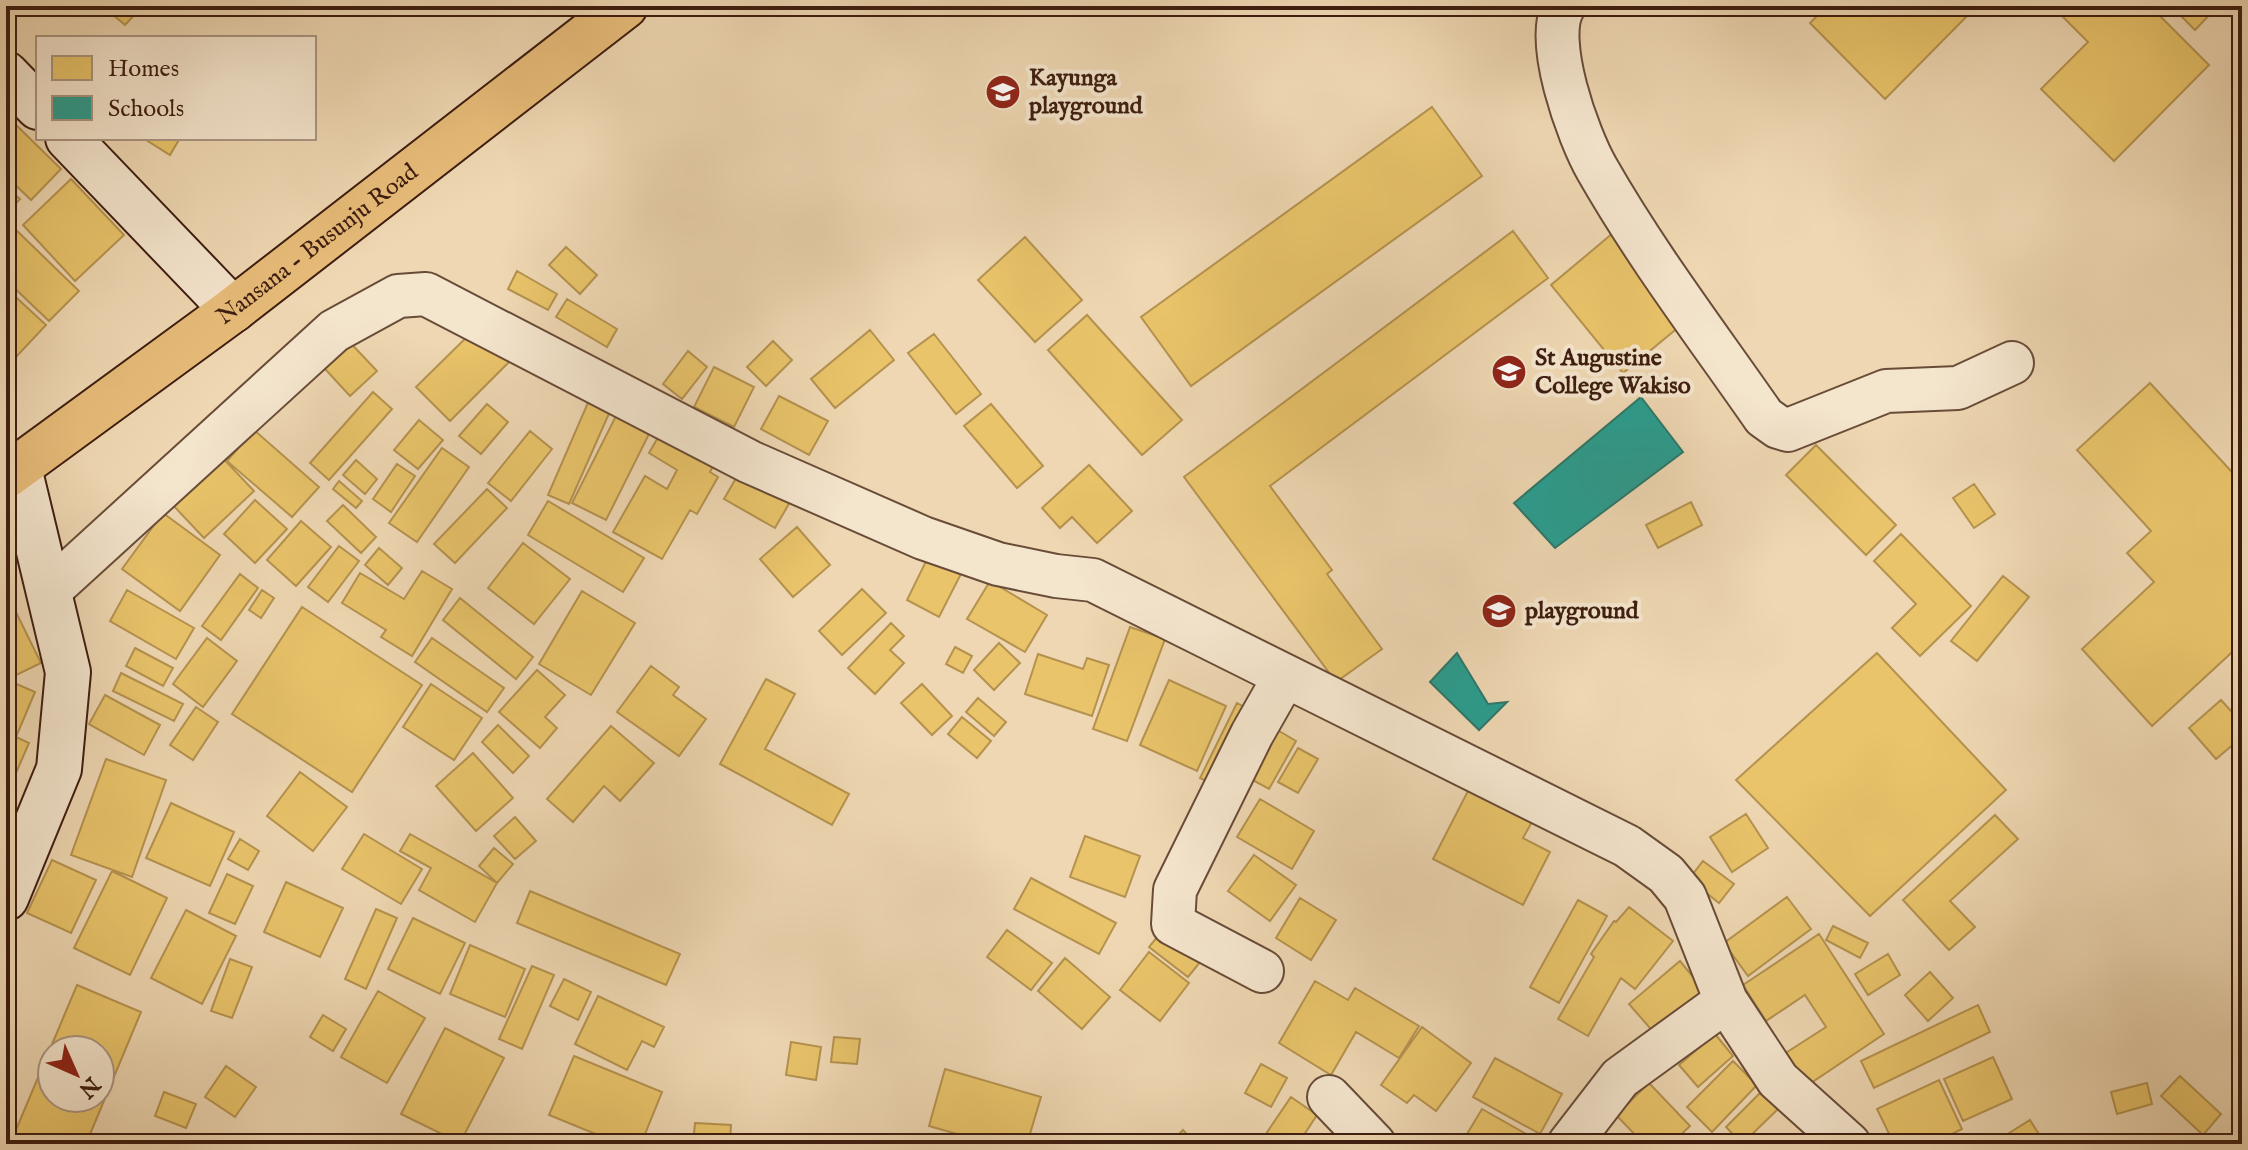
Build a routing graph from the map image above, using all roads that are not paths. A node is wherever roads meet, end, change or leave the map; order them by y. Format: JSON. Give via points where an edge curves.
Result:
{"nodes":[{"id":1,"x":625,"y":6,"type":"edge"},
{"id":2,"x":1564,"y":6,"type":"edge"},
{"id":3,"x":6,"y":74,"type":"edge"},
{"id":4,"x":36,"y":105,"type":"edge"},
{"id":5,"x":70,"y":140,"type":"edge"},
{"id":6,"x":233,"y":310,"type":"junction"},
{"id":7,"x":2012,"y":363,"type":"dead end"},
{"id":8,"x":12,"y":472,"type":"edge"},
{"id":9,"x":49,"y":591,"type":"junction"},
{"id":10,"x":1285,"y":676,"type":"junction"},
{"id":11,"x":6,"y":898,"type":"edge"},
{"id":12,"x":1262,"y":971,"type":"dead end"},
{"id":13,"x":1726,"y":1001,"type":"junction"},
{"id":14,"x":1329,"y":1097,"type":"dead end"},
{"id":15,"x":1374,"y":1144,"type":"edge"},
{"id":16,"x":1569,"y":1144,"type":"edge"},
{"id":17,"x":1849,"y":1144,"type":"edge"}],
"edges":[{"from":1,"to":6,"type":"main road","name":"Nansana - Busunju Road"},
{"from":2,"to":7,"type":"street","via":[[1558,60],[1595,166],[1764,417],[1788,430],[1886,391],[1958,388]]},
{"from":3,"to":4,"type":"street"},
{"from":5,"to":6,"type":"street"},
{"from":6,"to":8,"type":"main road","name":"Nansana - Busunju Road"},
{"from":8,"to":9,"type":"street"},
{"from":9,"to":10,"type":"street","via":[[334,331],[398,296],[426,294],[764,468],[923,538],[998,564],[1093,580]]},
{"from":9,"to":11,"type":"street","via":[[68,672],[59,769]]},
{"from":10,"to":12,"type":"street","via":[[1175,890],[1173,924]]},
{"from":10,"to":13,"type":"street","via":[[1627,846],[1666,874],[1685,897]]},
{"from":13,"to":16,"type":"street","via":[[1620,1078]]},
{"from":13,"to":17,"type":"street","via":[[1778,1080]]},
{"from":14,"to":15,"type":"street"}]}
